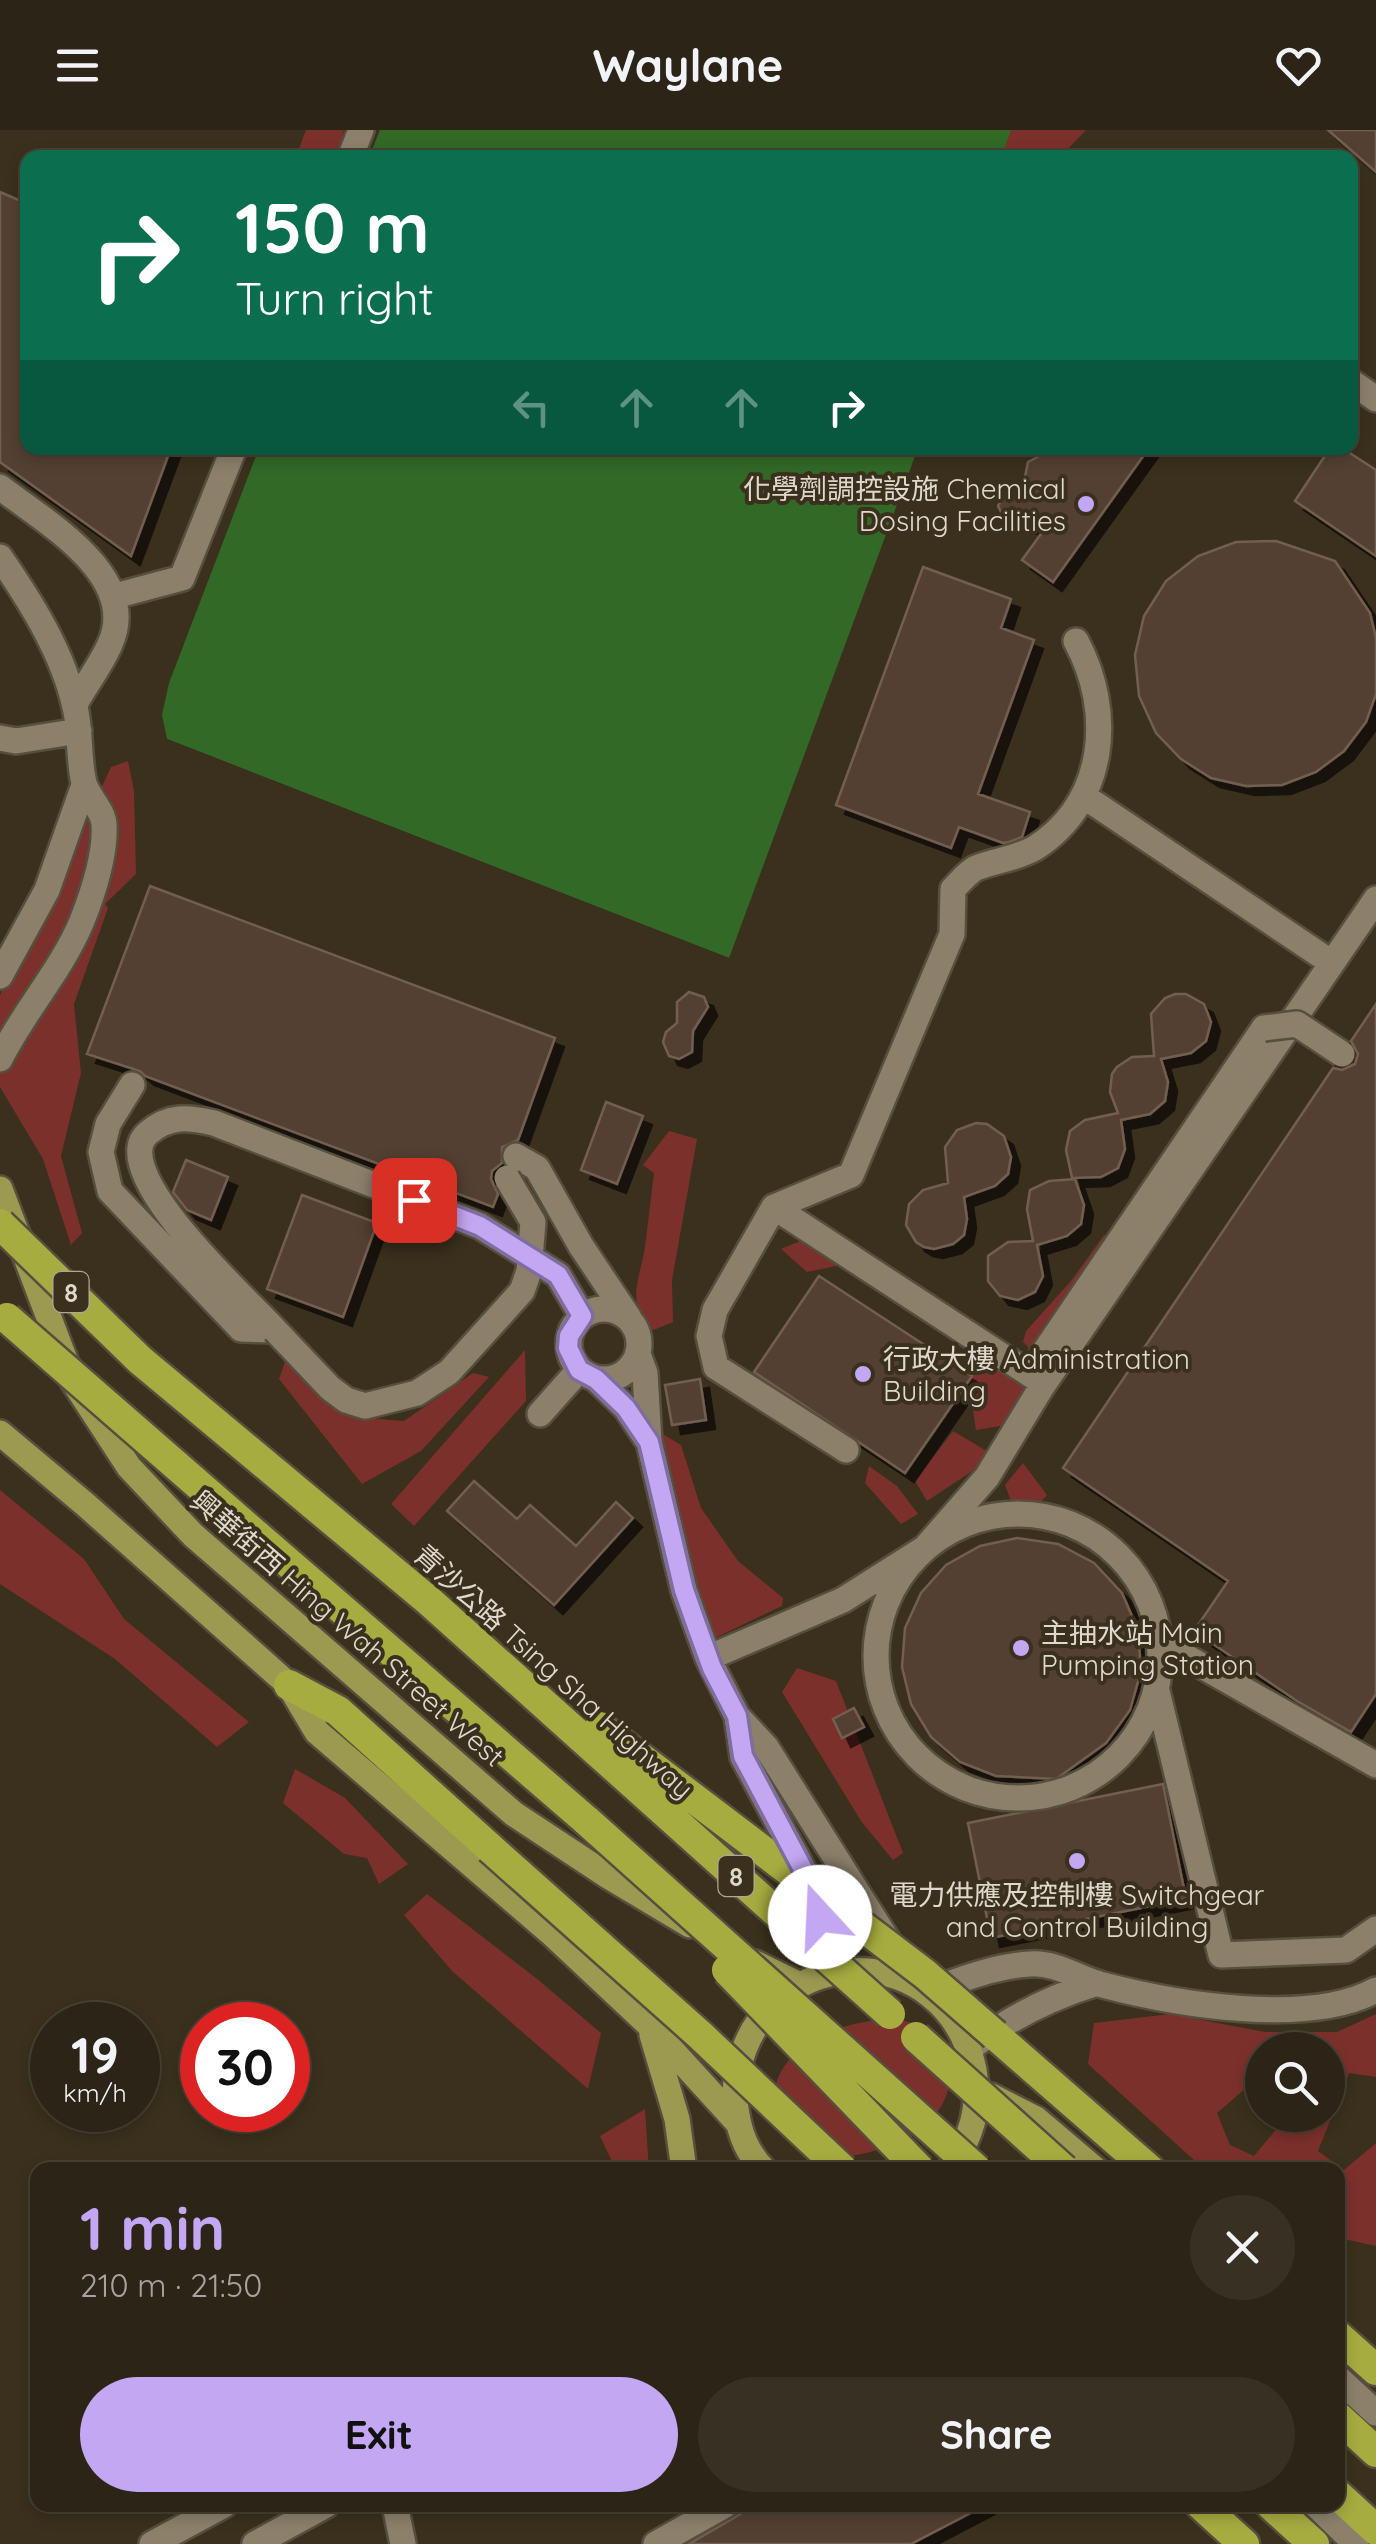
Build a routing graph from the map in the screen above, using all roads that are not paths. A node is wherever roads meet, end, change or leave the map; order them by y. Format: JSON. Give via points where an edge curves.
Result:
{"nodes":[{"id":1,"x":231,"y":455,"type":"edge"},
{"id":2,"x":0,"y":488,"type":"edge"},
{"id":3,"x":0,"y":557,"type":"edge"},
{"id":4,"x":115,"y":596,"type":"junction"},
{"id":5,"x":1076,"y":640,"type":"dead end"},
{"id":6,"x":74,"y":704,"type":"junction"},
{"id":7,"x":79,"y":730,"type":"junction"},
{"id":8,"x":0,"y":738,"type":"edge"},
{"id":9,"x":84,"y":785,"type":"junction"},
{"id":10,"x":1085,"y":796,"type":"junction"},
{"id":11,"x":1376,"y":899,"type":"edge"},
{"id":12,"x":1332,"y":963,"type":"junction"},
{"id":13,"x":0,"y":976,"type":"edge"},
{"id":14,"x":1342,"y":1054,"type":"dead end"},
{"id":15,"x":0,"y":1059,"type":"edge"},
{"id":16,"x":132,"y":1085,"type":"dead end"},
{"id":17,"x":0,"y":1189,"type":"edge"},
{"id":18,"x":774,"y":1207,"type":"junction"},
{"id":19,"x":0,"y":1224,"type":"edge"},
{"id":20,"x":0,"y":1253,"type":"edge"},
{"id":21,"x":531,"y":1257,"type":"junction"},
{"id":22,"x":0,"y":1312,"type":"edge"},
{"id":23,"x":582,"y":1316,"type":"junction"},
{"id":24,"x":632,"y":1322,"type":"junction"},
{"id":25,"x":275,"y":1330,"type":"junction"},
{"id":26,"x":638,"y":1354,"type":"junction"},
{"id":27,"x":140,"y":1360,"type":"junction"},
{"id":28,"x":588,"y":1374,"type":"junction"},
{"id":29,"x":1038,"y":1378,"type":"junction"},
{"id":30,"x":540,"y":1414,"type":"dead end"},
{"id":31,"x":0,"y":1433,"type":"edge"},
{"id":32,"x":649,"y":1442,"type":"junction"},
{"id":33,"x":846,"y":1450,"type":"dead end"},
{"id":34,"x":925,"y":1548,"type":"junction"},
{"id":35,"x":429,"y":1602,"type":"junction"},
{"id":36,"x":1160,"y":1642,"type":"junction"},
{"id":37,"x":708,"y":1658,"type":"junction"},
{"id":38,"x":289,"y":1686,"type":"junction"},
{"id":39,"x":1156,"y":1691,"type":"junction"},
{"id":40,"x":737,"y":1716,"type":"junction"},
{"id":41,"x":1376,"y":1765,"type":"edge"},
{"id":42,"x":587,"y":1821,"type":"junction"},
{"id":43,"x":1376,"y":1929,"type":"edge"},
{"id":44,"x":832,"y":1972,"type":"junction"},
{"id":45,"x":798,"y":1984,"type":"junction"},
{"id":46,"x":1097,"y":1984,"type":"junction"},
{"id":47,"x":920,"y":1988,"type":"junction"},
{"id":48,"x":1376,"y":1990,"type":"edge"},
{"id":49,"x":648,"y":2024,"type":"junction"},
{"id":50,"x":970,"y":2048,"type":"junction"},
{"id":51,"x":977,"y":2089,"type":"junction"},
{"id":52,"x":739,"y":2124,"type":"junction"},
{"id":53,"x":683,"y":2162,"type":"edge"},
{"id":54,"x":756,"y":2162,"type":"edge"},
{"id":55,"x":835,"y":2162,"type":"edge"},
{"id":56,"x":912,"y":2162,"type":"edge"},
{"id":57,"x":954,"y":2162,"type":"edge"},
{"id":58,"x":968,"y":2162,"type":"edge"},
{"id":59,"x":1055,"y":2162,"type":"edge"},
{"id":60,"x":1087,"y":2162,"type":"edge"},
{"id":61,"x":1141,"y":2162,"type":"edge"},
{"id":62,"x":1345,"y":2342,"type":"edge"},
{"id":63,"x":1345,"y":2364,"type":"edge"},
{"id":64,"x":1376,"y":2370,"type":"edge"},
{"id":65,"x":1376,"y":2382,"type":"edge"},
{"id":66,"x":1345,"y":2384,"type":"edge"},
{"id":67,"x":1376,"y":2413,"type":"edge"},
{"id":68,"x":1345,"y":2423,"type":"edge"},
{"id":69,"x":1376,"y":2452,"type":"edge"},
{"id":70,"x":1345,"y":2501,"type":"edge"},
{"id":71,"x":211,"y":2512,"type":"edge"},
{"id":72,"x":313,"y":2512,"type":"edge"},
{"id":73,"x":396,"y":2512,"type":"edge"},
{"id":74,"x":704,"y":2512,"type":"edge"},
{"id":75,"x":1210,"y":2512,"type":"edge"},
{"id":76,"x":1279,"y":2512,"type":"edge"},
{"id":77,"x":1323,"y":2512,"type":"edge"},
{"id":78,"x":1376,"y":2530,"type":"edge"},
{"id":79,"x":152,"y":2544,"type":"edge"},
{"id":80,"x":255,"y":2544,"type":"edge"},
{"id":81,"x":403,"y":2544,"type":"edge"},
{"id":82,"x":656,"y":2544,"type":"edge"},
{"id":83,"x":1244,"y":2544,"type":"edge"},
{"id":84,"x":1314,"y":2544,"type":"edge"},
{"id":85,"x":1356,"y":2544,"type":"edge"}],
"edges":[{"from":1,"to":4,"type":"street","via":[[182,578]]},
{"from":2,"to":4,"type":"street","via":[[70,540]]},
{"from":3,"to":6,"type":"street","via":[[36,612]]},
{"from":4,"to":6,"type":"street","via":[[112,642]]},
{"from":5,"to":10,"type":"street","via":[[1091,668],[1100,716]]},
{"from":6,"to":7,"type":"street"},
{"from":7,"to":8,"type":"street"},
{"from":7,"to":9,"type":"street"},
{"from":9,"to":13,"type":"street","via":[[47,890]]},
{"from":9,"to":15,"type":"street","via":[[104,822],[98,870],[64,958]]},
{"from":10,"to":12,"type":"street"},
{"from":10,"to":18,"type":"street","via":[[1063,828],[1006,862],[973,869],[954,889],[952,934],[851,1175]]},
{"from":11,"to":12,"type":"street"},
{"from":12,"to":29,"type":"street"},
{"from":14,"to":29,"type":"street","bridge":true,"via":[[1297,1024],[1264,1028]]},
{"from":16,"to":25,"type":"street","via":[[108,1124],[101,1152],[110,1191],[241,1330]]},
{"from":17,"to":45,"type":"main road","name":"興華街西 Hing Wah Street West","via":[[73,1381],[129,1467],[193,1535],[514,1814]]},
{"from":18,"to":29,"type":"street"},
{"from":18,"to":33,"type":"street","via":[[715,1310],[709,1336],[716,1367]]},
{"from":19,"to":27,"type":"highway","name":"青沙公路 Tsing Sha Highway","number":"8","bridge":true},
{"from":20,"to":27,"type":"highway","bridge":true},
{"from":21,"to":23,"type":"street","via":[[558,1275]]},
{"from":21,"to":24,"type":"street","bridge":true,"via":[[533,1222],[512,1167],[537,1168]]},
{"from":21,"to":25,"type":"street","bridge":true,"via":[[522,1291],[448,1372],[417,1393],[365,1406],[346,1400]]},
{"from":21,"to":25,"type":"street","via":[[480,1226],[214,1123],[179,1117],[160,1124],[143,1137],[138,1155],[160,1206]]},
{"from":22,"to":42,"type":"highway","number":"8","bridge":true},
{"from":23,"to":24,"type":"street","via":[[603,1308]]},
{"from":23,"to":28,"type":"street","via":[[568,1348]]},
{"from":24,"to":26,"type":"street"},
{"from":26,"to":28,"type":"street","via":[[617,1377]]},
{"from":26,"to":32,"type":"street"},
{"from":27,"to":35,"type":"highway","name":"青沙公路 Tsing Sha Highway","number":"8"},
{"from":28,"to":30,"type":"street"},
{"from":28,"to":32,"type":"street","via":[[626,1408]]},
{"from":29,"to":34,"type":"street","via":[[987,1477]]},
{"from":31,"to":38,"type":"main road"},
{"from":32,"to":37,"type":"street","via":[[684,1590]]},
{"from":34,"to":36,"type":"street","via":[[963,1524],[1006,1513],[1050,1517],[1078,1528],[1125,1562],[1149,1599]]},
{"from":34,"to":37,"type":"street","via":[[843,1600]]},
{"from":34,"to":39,"type":"street","via":[[895,1585],[878,1631],[878,1679],[894,1725],[924,1763],[966,1789],[1012,1800],[1060,1793],[1104,1771],[1137,1736]]},
{"from":35,"to":59,"type":"highway","name":"青沙公路 Tsing Sha Highway","number":"8","bridge":true},
{"from":35,"to":61,"type":"highway","bridge":true,"via":[[925,1974]]},
{"from":36,"to":39,"type":"street"},
{"from":36,"to":41,"type":"street"},
{"from":37,"to":40,"type":"street"},
{"from":38,"to":49,"type":"main road","via":[[316,1732]]},
{"from":38,"to":55,"type":"highway","bridge":true,"via":[[338,1711]]},
{"from":39,"to":43,"type":"street","via":[[1221,1955],[1346,1950]]},
{"from":40,"to":44,"type":"street","via":[[743,1756],[814,1890]]},
{"from":40,"to":47,"type":"street","via":[[766,1747]]},
{"from":42,"to":56,"type":"highway","bridge":true},
{"from":42,"to":58,"type":"highway","number":"8","bridge":true},
{"from":44,"to":45,"type":"main road"},
{"from":44,"to":47,"type":"main road","via":[[874,1971]]},
{"from":45,"to":52,"type":"main road","via":[[766,2009],[744,2043],[734,2084]]},
{"from":46,"to":47,"type":"street","via":[[1032,1963]]},
{"from":46,"to":48,"type":"street","via":[[1230,2009],[1304,2007]]},
{"from":46,"to":50,"type":"street","via":[[1010,2019]]},
{"from":47,"to":50,"type":"main road","via":[[944,2008]]},
{"from":49,"to":52,"type":"main road"},
{"from":49,"to":53,"type":"main road"},
{"from":50,"to":51,"type":"main road"},
{"from":51,"to":57,"type":"main road","via":[[974,2121]]},
{"from":51,"to":60,"type":"main road","via":[[1036,2119]]},
{"from":52,"to":54,"type":"main road"},
{"from":62,"to":64,"type":"highway"},
{"from":63,"to":65,"type":"highway"},
{"from":66,"to":67,"type":"street"},
{"from":68,"to":69,"type":"highway"},
{"from":70,"to":78,"type":"highway"},
{"from":71,"to":79,"type":"street"},
{"from":72,"to":80,"type":"street"},
{"from":73,"to":81,"type":"street"},
{"from":74,"to":82,"type":"street"},
{"from":75,"to":83,"type":"highway"},
{"from":76,"to":84,"type":"highway"},
{"from":77,"to":85,"type":"street"}]}
